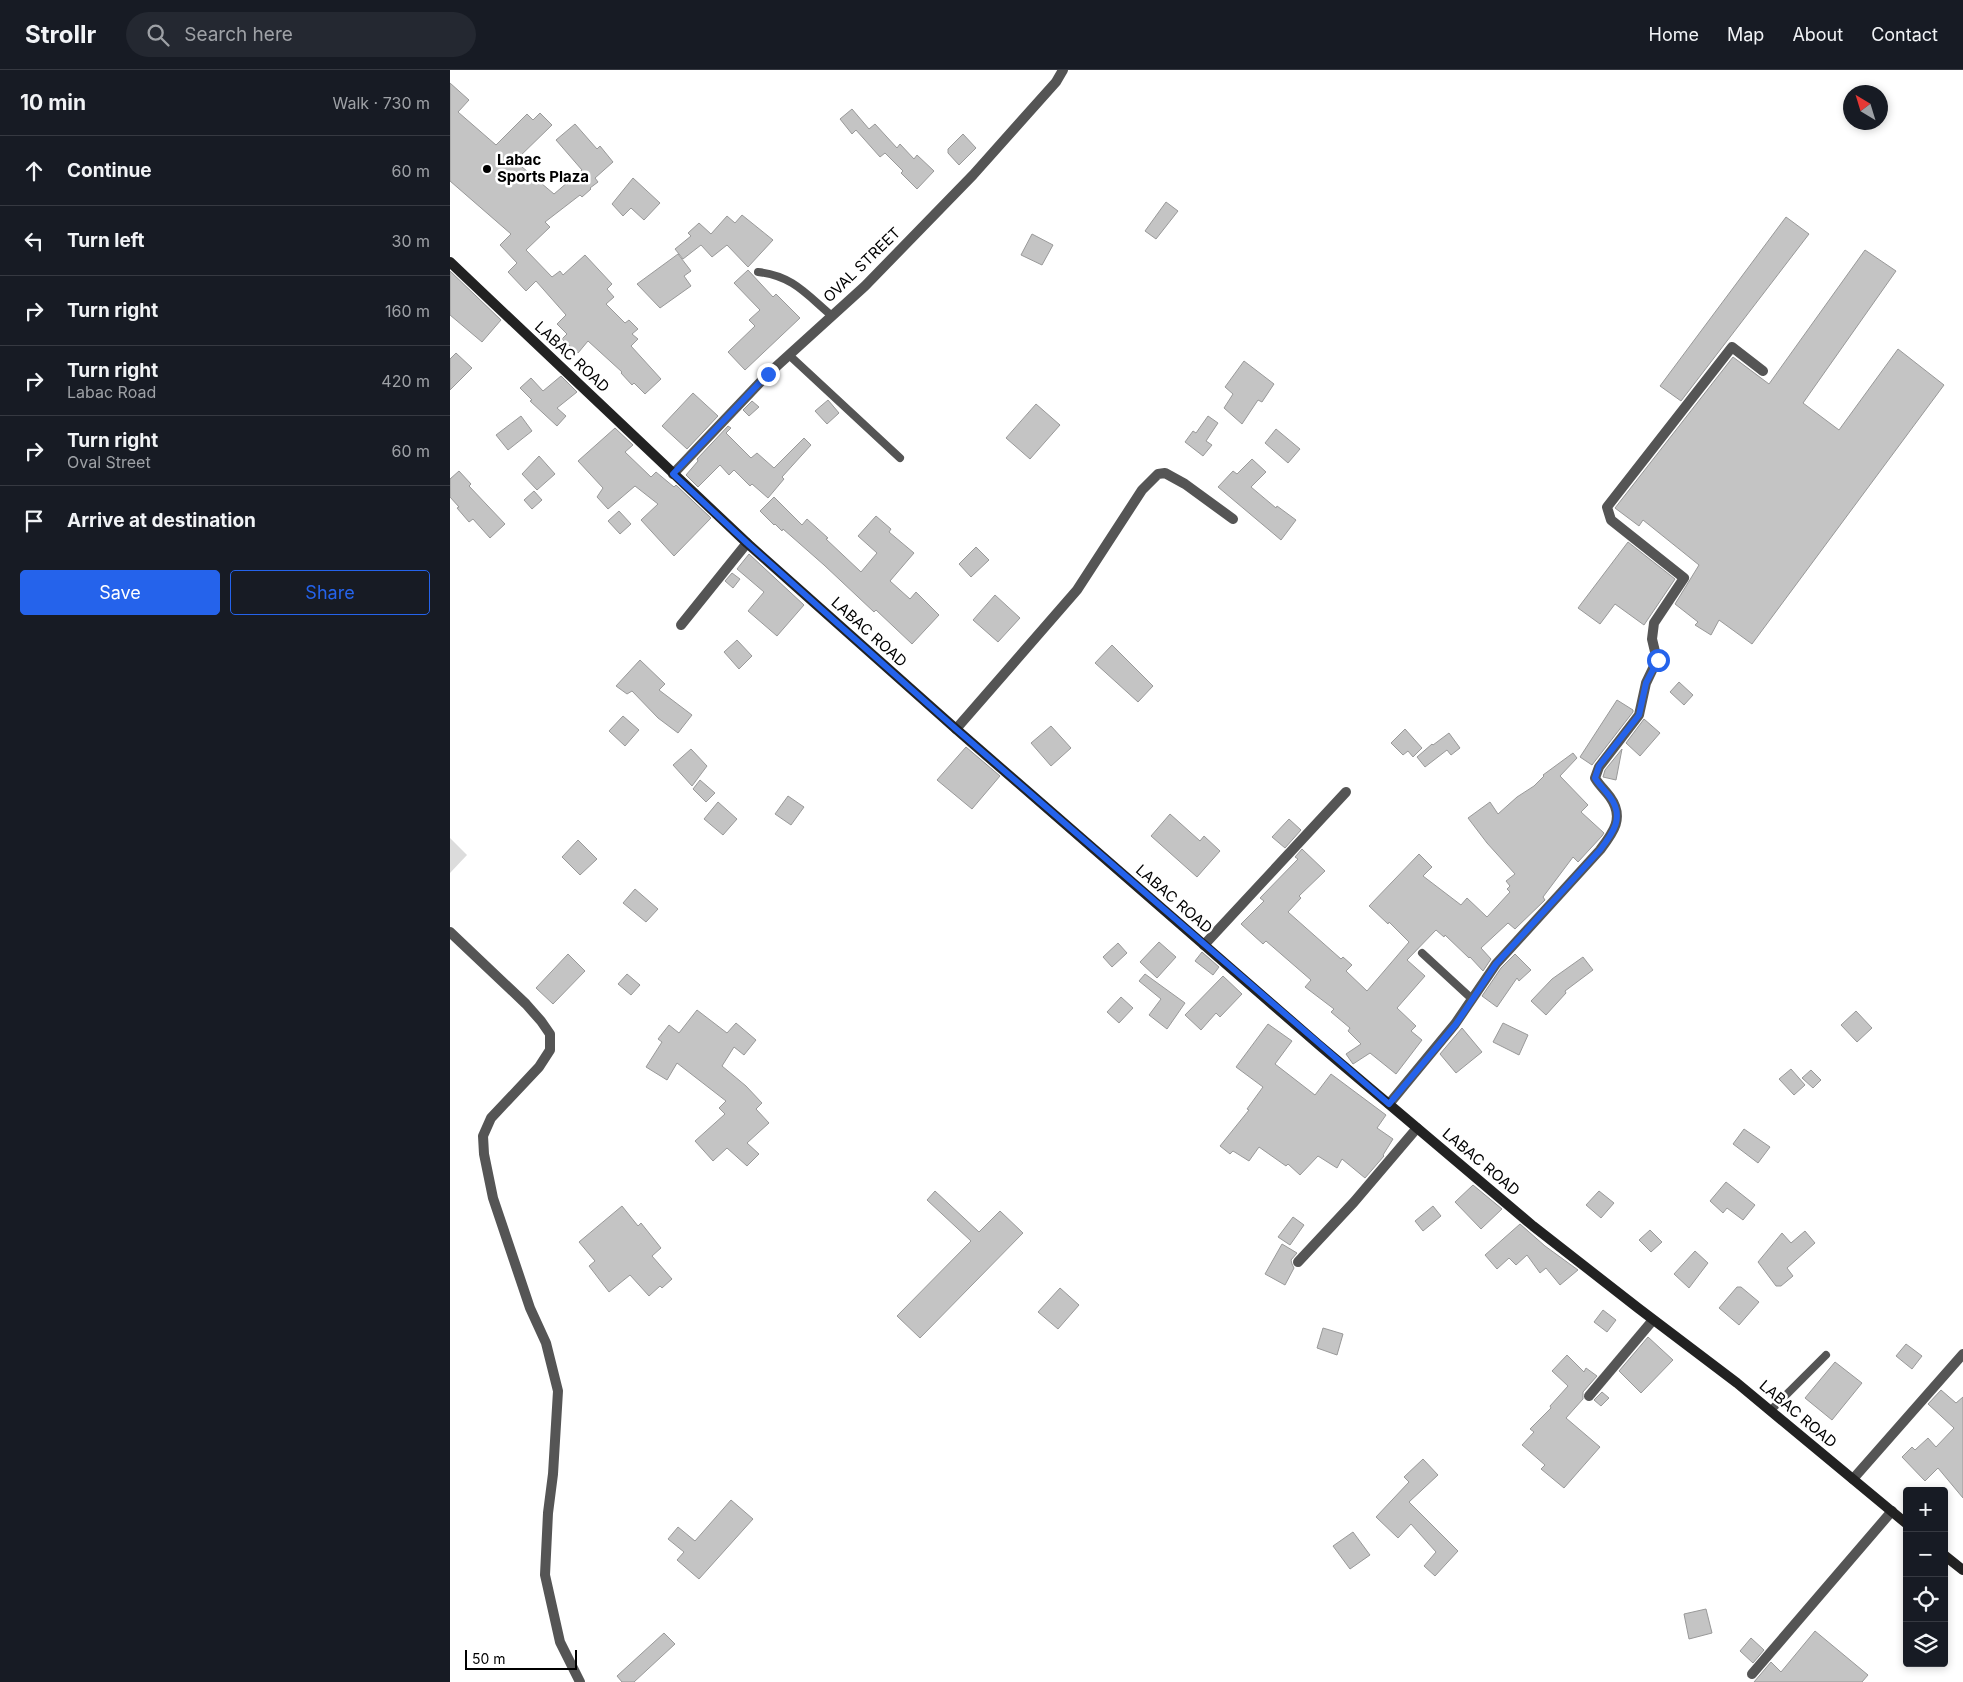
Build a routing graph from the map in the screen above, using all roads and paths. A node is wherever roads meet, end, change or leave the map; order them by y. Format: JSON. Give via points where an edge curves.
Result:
{"nodes":[{"id":1,"x":1063,"y":70,"type":"edge"},
{"id":2,"x":450,"y":262,"type":"edge"},
{"id":3,"x":758,"y":272,"type":"dead end"},
{"id":4,"x":832,"y":316,"type":"junction"},
{"id":5,"x":789,"y":355,"type":"junction"},
{"id":6,"x":1763,"y":371,"type":"dead end"},
{"id":7,"x":900,"y":458,"type":"dead end"},
{"id":8,"x":673,"y":474,"type":"junction"},
{"id":9,"x":1233,"y":519,"type":"dead end"},
{"id":10,"x":747,"y":543,"type":"junction"},
{"id":11,"x":681,"y":624,"type":"dead end"},
{"id":12,"x":956,"y":729,"type":"junction"},
{"id":13,"x":1346,"y":792,"type":"dead end"},
{"id":14,"x":450,"y":932,"type":"edge"},
{"id":15,"x":1204,"y":945,"type":"junction"},
{"id":16,"x":1422,"y":953,"type":"dead end"},
{"id":17,"x":1472,"y":999,"type":"junction"},
{"id":18,"x":1389,"y":1104,"type":"junction"},
{"id":19,"x":1417,"y":1128,"type":"junction"},
{"id":20,"x":1298,"y":1262,"type":"dead end"},
{"id":21,"x":1652,"y":1320,"type":"junction"},
{"id":22,"x":1963,"y":1354,"type":"edge"},
{"id":23,"x":1826,"y":1355,"type":"dead end"},
{"id":24,"x":1589,"y":1396,"type":"dead end"},
{"id":25,"x":1770,"y":1411,"type":"junction"},
{"id":26,"x":1853,"y":1479,"type":"junction"},
{"id":27,"x":1892,"y":1512,"type":"junction"},
{"id":28,"x":1903,"y":1521,"type":"edge"},
{"id":29,"x":1948,"y":1558,"type":"edge"},
{"id":30,"x":1963,"y":1570,"type":"edge"},
{"id":31,"x":1752,"y":1674,"type":"dead end"},
{"id":32,"x":580,"y":1682,"type":"edge"}],
"edges":[{"from":1,"to":4,"type":"street","name":"OVAL STREET","via":[[973,175]]},
{"from":2,"to":8,"type":"street","name":"LABAC ROAD"},
{"from":3,"to":4,"type":"lane","via":[[775,274],[790,281]]},
{"from":4,"to":5,"type":"street","name":"OVAL STREET"},
{"from":5,"to":7,"type":"lane"},
{"from":5,"to":8,"type":"street","name":"OVAL STREET"},
{"from":6,"to":17,"type":"street","via":[[1732,347],[1607,507],[1611,520],[1684,578],[1654,623],[1652,639],[1658,660],[1646,683],[1639,715],[1599,766],[1595,778],[1616,810],[1615,830],[1496,964]]},
{"from":8,"to":10,"type":"street","name":"LABAC ROAD"},
{"from":9,"to":12,"type":"street","via":[[1185,484],[1164,473],[1158,474],[1142,490],[1077,590]]},
{"from":10,"to":11,"type":"street"},
{"from":10,"to":12,"type":"street","name":"LABAC ROAD"},
{"from":12,"to":15,"type":"street","name":"LABAC ROAD"},
{"from":13,"to":15,"type":"street"},
{"from":14,"to":32,"type":"street","via":[[526,1004],[550,1034],[550,1050],[539,1067],[491,1118],[484,1145],[493,1198],[530,1308],[546,1343],[558,1391],[545,1575],[560,1642]]},
{"from":15,"to":18,"type":"street","name":"LABAC ROAD"},
{"from":16,"to":17,"type":"lane"},
{"from":17,"to":18,"type":"street","via":[[1456,1024]]},
{"from":18,"to":19,"type":"street","name":"LABAC ROAD"},
{"from":19,"to":20,"type":"street"},
{"from":19,"to":21,"type":"street","name":"LABAC ROAD"},
{"from":21,"to":24,"type":"street"},
{"from":21,"to":25,"type":"street","name":"LABAC ROAD"},
{"from":22,"to":26,"type":"street"},
{"from":23,"to":25,"type":"lane"},
{"from":25,"to":26,"type":"street","name":"LABAC ROAD"},
{"from":26,"to":27,"type":"street","name":"LABAC ROAD"},
{"from":27,"to":28,"type":"street","name":"LABAC ROAD"},
{"from":27,"to":31,"type":"street"},
{"from":29,"to":30,"type":"street"}]}
